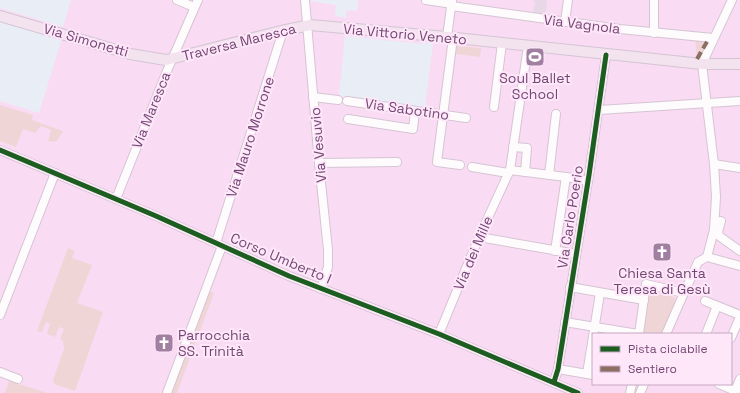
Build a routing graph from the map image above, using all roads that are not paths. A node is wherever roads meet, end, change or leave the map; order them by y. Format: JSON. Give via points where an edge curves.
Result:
{"nodes":[{"id":1,"x":177,"y":0,"type":"edge"},
{"id":2,"x":305,"y":0,"type":"edge"},
{"id":3,"x":426,"y":0,"type":"edge"},
{"id":4,"x":568,"y":0,"type":"edge"},
{"id":5,"x":654,"y":0,"type":"edge"},
{"id":6,"x":732,"y":0,"type":"edge"},
{"id":7,"x":196,"y":4,"type":"edge"},
{"id":8,"x":452,"y":4,"type":"edge"},
{"id":9,"x":0,"y":16,"type":"edge"},
{"id":10,"x":565,"y":22,"type":"junction"},
{"id":11,"x":307,"y":26,"type":"junction"},
{"id":12,"x":282,"y":31,"type":"junction"},
{"id":13,"x":654,"y":33,"type":"junction"},
{"id":14,"x":450,"y":38,"type":"junction"},
{"id":15,"x":711,"y":39,"type":"junction"},
{"id":16,"x":502,"y":43,"type":"junction"},
{"id":17,"x":528,"y":46,"type":"junction"},
{"id":18,"x":606,"y":55,"type":"junction"},
{"id":19,"x":172,"y":59,"type":"junction"},
{"id":20,"x":700,"y":62,"type":"junction"},
{"id":21,"x":740,"y":64,"type":"edge"},
{"id":22,"x":313,"y":97,"type":"junction"},
{"id":23,"x":338,"y":100,"type":"dead end"},
{"id":24,"x":347,"y":101,"type":"dead end"},
{"id":25,"x":740,"y":101,"type":"edge"},
{"id":26,"x":706,"y":104,"type":"junction"},
{"id":27,"x":494,"y":107,"type":"dead end"},
{"id":28,"x":598,"y":110,"type":"junction"},
{"id":29,"x":416,"y":111,"type":"junction"},
{"id":30,"x":443,"y":114,"type":"junction"},
{"id":31,"x":556,"y":114,"type":"dead end"},
{"id":32,"x":466,"y":118,"type":"dead end"},
{"id":33,"x":348,"y":119,"type":"dead end"},
{"id":34,"x":513,"y":147,"type":"junction"},
{"id":35,"x":0,"y":150,"type":"edge"},
{"id":36,"x":397,"y":162,"type":"dead end"},
{"id":37,"x":319,"y":163,"type":"junction"},
{"id":38,"x":714,"y":164,"type":"junction"},
{"id":39,"x":460,"y":166,"type":"dead end"},
{"id":40,"x":472,"y":168,"type":"dead end"},
{"id":41,"x":740,"y":168,"type":"edge"},
{"id":42,"x":509,"y":172,"type":"junction"},
{"id":43,"x":525,"y":172,"type":"junction"},
{"id":44,"x":55,"y":173,"type":"junction"},
{"id":45,"x":549,"y":175,"type":"junction"},
{"id":46,"x":566,"y":177,"type":"junction"},
{"id":47,"x":588,"y":181,"type":"junction"},
{"id":48,"x":116,"y":198,"type":"junction"},
{"id":49,"x":721,"y":221,"type":"dead end"},
{"id":50,"x":479,"y":237,"type":"junction"},
{"id":51,"x":219,"y":244,"type":"junction"},
{"id":52,"x":555,"y":251,"type":"junction"},
{"id":53,"x":740,"y":251,"type":"edge"},
{"id":54,"x":576,"y":254,"type":"junction"},
{"id":55,"x":707,"y":257,"type":"junction"},
{"id":56,"x":740,"y":266,"type":"edge"},
{"id":57,"x":570,"y":287,"type":"junction"},
{"id":58,"x":321,"y":289,"type":"junction"},
{"id":59,"x":600,"y":292,"type":"junction"},
{"id":60,"x":684,"y":293,"type":"junction"},
{"id":61,"x":644,"y":300,"type":"junction"},
{"id":62,"x":705,"y":302,"type":"dead end"},
{"id":63,"x":717,"y":306,"type":"junction"},
{"id":64,"x":0,"y":315,"type":"edge"},
{"id":65,"x":740,"y":316,"type":"edge"},
{"id":66,"x":565,"y":322,"type":"junction"},
{"id":67,"x":594,"y":326,"type":"junction"},
{"id":68,"x":593,"y":333,"type":"edge"},
{"id":69,"x":632,"y":333,"type":"edge"},
{"id":70,"x":638,"y":333,"type":"edge"},
{"id":71,"x":666,"y":333,"type":"edge"},
{"id":72,"x":706,"y":333,"type":"edge"},
{"id":73,"x":439,"y":334,"type":"junction"},
{"id":74,"x":732,"y":336,"type":"edge"},
{"id":75,"x":592,"y":350,"type":"edge"},
{"id":76,"x":558,"y":370,"type":"junction"},
{"id":77,"x":0,"y":372,"type":"edge"},
{"id":78,"x":590,"y":375,"type":"edge"},
{"id":79,"x":18,"y":379,"type":"dead end"},
{"id":80,"x":740,"y":379,"type":"edge"},
{"id":81,"x":554,"y":382,"type":"junction"},
{"id":82,"x":721,"y":385,"type":"edge"},
{"id":83,"x":738,"y":392,"type":"edge"},
{"id":84,"x":167,"y":393,"type":"edge"},
{"id":85,"x":578,"y":393,"type":"edge"}],
"edges":[{"from":1,"to":7,"type":"street"},
{"from":2,"to":11,"type":"street","name":"Via Vesuvio"},
{"from":3,"to":8,"type":"street","name":"Via Vagnola"},
{"from":4,"to":10,"type":"street"},
{"from":5,"to":13,"type":"street"},
{"from":6,"to":15,"type":"street"},
{"from":7,"to":19,"type":"street","name":"Via Maresca"},
{"from":8,"to":10,"type":"street","name":"Via Vagnola"},
{"from":8,"to":14,"type":"street"},
{"from":9,"to":19,"type":"main road","name":"Via Simonetti","via":[[130,54]]},
{"from":10,"to":13,"type":"street","name":"Via Vagnola"},
{"from":11,"to":12,"type":"main road","name":"Traversa Maresca"},
{"from":11,"to":14,"type":"main road","name":"Via Vittorio Veneto"},
{"from":11,"to":22,"type":"street","name":"Via Vesuvio"},
{"from":12,"to":19,"type":"main road","name":"Traversa Maresca"},
{"from":12,"to":51,"type":"street","name":"Via Mauro Morrone"},
{"from":13,"to":15,"type":"street","name":"Via Vagnola"},
{"from":14,"to":16,"type":"main road","name":"Via Vittorio Veneto"},
{"from":14,"to":30,"type":"street"},
{"from":15,"to":20,"type":"street"},
{"from":16,"to":17,"type":"main road","name":"Via Vittorio Veneto"},
{"from":16,"to":27,"type":"street"},
{"from":17,"to":18,"type":"main road","name":"Via Vittorio Veneto"},
{"from":17,"to":34,"type":"street","name":"Via dei Mille"},
{"from":18,"to":20,"type":"main road","name":"Via Vittorio Veneto"},
{"from":18,"to":28,"type":"street","name":"Via Carlo Poerio"},
{"from":19,"to":48,"type":"street","name":"Via Maresca"},
{"from":20,"to":21,"type":"main road","name":"Via Vittorio Veneto"},
{"from":20,"to":26,"type":"street"},
{"from":22,"to":23,"type":"street"},
{"from":22,"to":37,"type":"street","name":"Via Vesuvio"},
{"from":24,"to":29,"type":"street","name":"Via Sabotino"},
{"from":25,"to":26,"type":"street"},
{"from":26,"to":28,"type":"street"},
{"from":26,"to":38,"type":"street"},
{"from":28,"to":47,"type":"street","name":"Via Carlo Poerio"},
{"from":29,"to":30,"type":"street","name":"Via Sabotino"},
{"from":29,"to":33,"type":"street","via":[[414,129]]},
{"from":30,"to":32,"type":"street","name":"Via Sabotino"},
{"from":30,"to":39,"type":"street","via":[[437,162]]},
{"from":31,"to":45,"type":"street"},
{"from":34,"to":42,"type":"street","name":"Via dei Mille"},
{"from":34,"to":43,"type":"street","via":[[527,148]]},
{"from":35,"to":44,"type":"street","name":"Corso Umberto I"},
{"from":36,"to":37,"type":"street"},
{"from":37,"to":58,"type":"street","name":"Via Vesuvio","via":[[329,259]]},
{"from":38,"to":41,"type":"street"},
{"from":38,"to":55,"type":"street","via":[[716,208],[714,230]]},
{"from":40,"to":42,"type":"street"},
{"from":42,"to":43,"type":"street"},
{"from":42,"to":50,"type":"street","name":"Via dei Mille"},
{"from":43,"to":45,"type":"street"},
{"from":44,"to":48,"type":"street","name":"Corso Umberto I"},
{"from":44,"to":64,"type":"street"},
{"from":45,"to":46,"type":"street"},
{"from":46,"to":47,"type":"street"},
{"from":46,"to":52,"type":"street"},
{"from":47,"to":54,"type":"street","name":"Via Carlo Poerio"},
{"from":48,"to":51,"type":"street","name":"Corso Umberto I"},
{"from":49,"to":53,"type":"street","via":[[719,236]]},
{"from":50,"to":52,"type":"street"},
{"from":50,"to":73,"type":"street","name":"Via dei Mille"},
{"from":51,"to":58,"type":"street","name":"Corso Umberto I"},
{"from":51,"to":84,"type":"street","name":"Via Mauro Morrone"},
{"from":52,"to":54,"type":"street"},
{"from":54,"to":57,"type":"street","name":"Via Carlo Poerio"},
{"from":55,"to":56,"type":"street"},
{"from":55,"to":60,"type":"street","via":[[698,262]]},
{"from":57,"to":59,"type":"street"},
{"from":57,"to":66,"type":"street","name":"Via Carlo Poerio"},
{"from":58,"to":73,"type":"street","name":"Corso Umberto I"},
{"from":59,"to":61,"type":"street"},
{"from":59,"to":67,"type":"street"},
{"from":60,"to":61,"type":"street","via":[[646,284]]},
{"from":60,"to":71,"type":"street"},
{"from":61,"to":70,"type":"street"},
{"from":62,"to":63,"type":"street"},
{"from":63,"to":65,"type":"street"},
{"from":63,"to":72,"type":"street"},
{"from":65,"to":74,"type":"street"},
{"from":66,"to":67,"type":"street"},
{"from":66,"to":76,"type":"street","name":"Via Carlo Poerio"},
{"from":67,"to":68,"type":"street"},
{"from":67,"to":69,"type":"street"},
{"from":73,"to":81,"type":"street","name":"Corso Umberto I"},
{"from":75,"to":78,"type":"street"},
{"from":76,"to":78,"type":"street"},
{"from":76,"to":81,"type":"street","name":"Via Carlo Poerio"},
{"from":77,"to":79,"type":"street"},
{"from":80,"to":83,"type":"street"},
{"from":81,"to":85,"type":"street","name":"Corso Umberto I"},
{"from":82,"to":83,"type":"street"}]}
